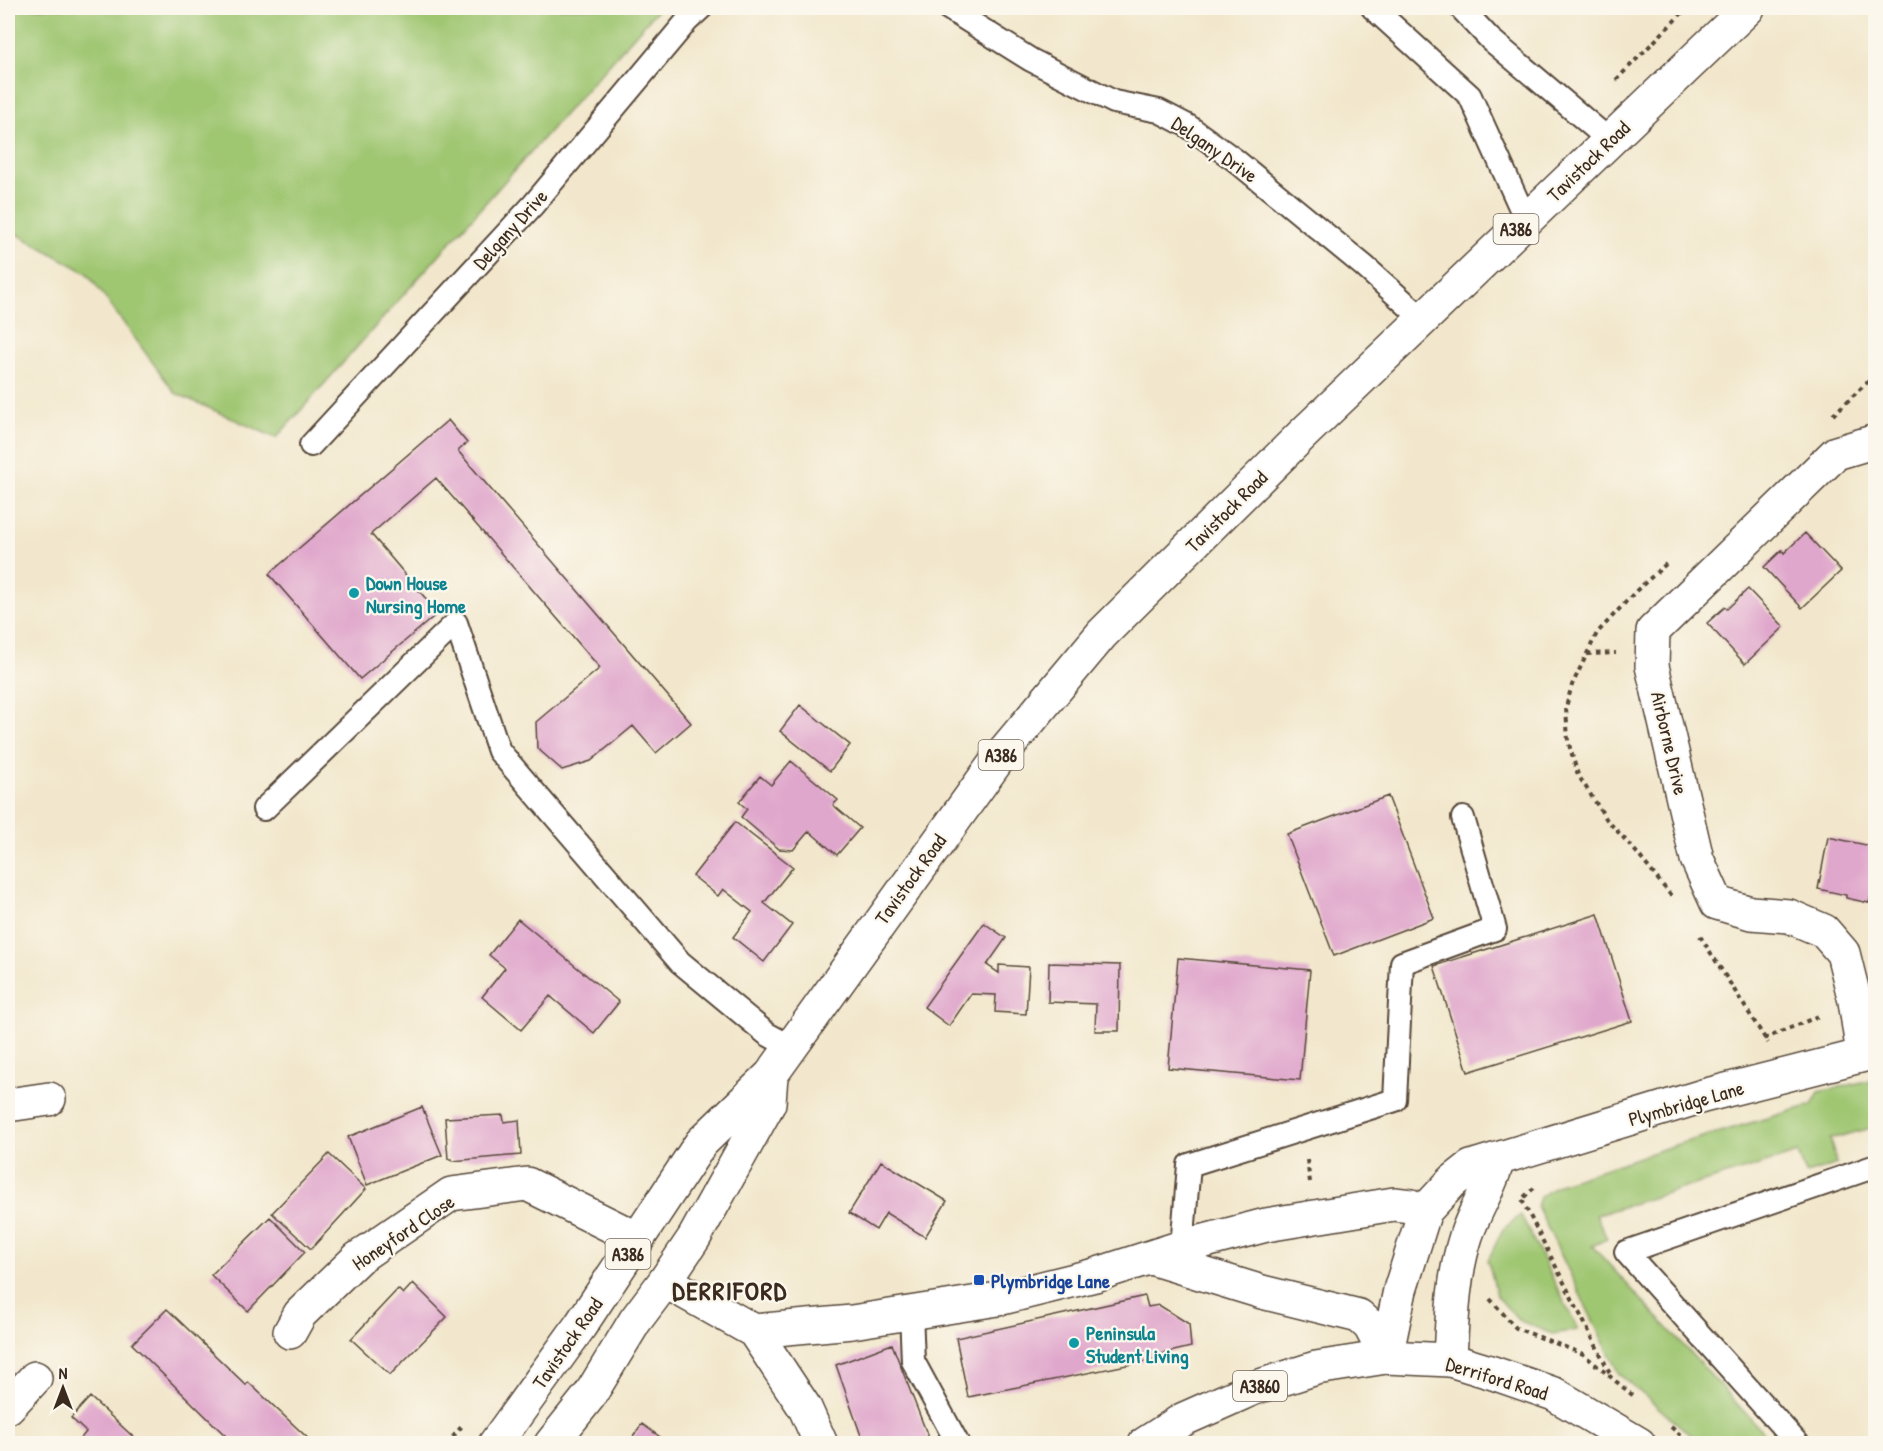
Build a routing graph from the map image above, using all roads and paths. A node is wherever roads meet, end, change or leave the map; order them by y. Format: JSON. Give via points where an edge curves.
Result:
{"nodes":[{"id":1,"x":701,"y":8,"type":"edge"},
{"id":2,"x":948,"y":8,"type":"edge"},
{"id":3,"x":1373,"y":8,"type":"edge"},
{"id":4,"x":1461,"y":8,"type":"edge"},
{"id":5,"x":1748,"y":8,"type":"edge"},
{"id":6,"x":1610,"y":140,"type":"junction"},
{"id":7,"x":1526,"y":220,"type":"junction"},
{"id":8,"x":1423,"y":319,"type":"junction"},
{"id":9,"x":1875,"y":441,"type":"edge"},
{"id":10,"x":311,"y":445,"type":"dead end"},
{"id":11,"x":264,"y":809,"type":"dead end"},
{"id":12,"x":1464,"y":818,"type":"dead end"},
{"id":13,"x":1855,"y":1001,"type":"junction"},
{"id":14,"x":1764,"y":1039,"type":"dead end"},
{"id":15,"x":791,"y":1047,"type":"junction"},
{"id":16,"x":1869,"y":1053,"type":"edge"},
{"id":17,"x":771,"y":1075,"type":"junction"},
{"id":18,"x":50,"y":1099,"type":"dead end"},
{"id":19,"x":8,"y":1105,"type":"edge"},
{"id":20,"x":1302,"y":1129,"type":"junction"},
{"id":21,"x":1498,"y":1159,"type":"junction"},
{"id":22,"x":1875,"y":1166,"type":"edge"},
{"id":23,"x":1522,"y":1199,"type":"dead end"},
{"id":24,"x":1425,"y":1211,"type":"junction"},
{"id":25,"x":1316,"y":1216,"type":"junction"},
{"id":26,"x":638,"y":1239,"type":"junction"},
{"id":27,"x":1182,"y":1247,"type":"junction"},
{"id":28,"x":1151,"y":1258,"type":"junction"},
{"id":29,"x":665,"y":1281,"type":"junction"},
{"id":30,"x":911,"y":1312,"type":"junction"},
{"id":31,"x":754,"y":1331,"type":"junction"},
{"id":32,"x":290,"y":1332,"type":"dead end"},
{"id":33,"x":1386,"y":1357,"type":"junction"},
{"id":34,"x":1450,"y":1360,"type":"junction"},
{"id":35,"x":35,"y":1378,"type":"dead end"},
{"id":36,"x":1612,"y":1378,"type":"dead end"},
{"id":37,"x":8,"y":1407,"type":"edge"},
{"id":38,"x":495,"y":1443,"type":"edge"},
{"id":39,"x":551,"y":1443,"type":"edge"},
{"id":40,"x":821,"y":1443,"type":"edge"},
{"id":41,"x":958,"y":1443,"type":"edge"},
{"id":42,"x":1145,"y":1443,"type":"edge"},
{"id":43,"x":1639,"y":1443,"type":"edge"},
{"id":44,"x":1798,"y":1443,"type":"edge"}],
"edges":[{"from":1,"to":10,"type":"lane","name":"Delgany Drive","via":[[533,205]]},
{"from":2,"to":8,"type":"lane","name":"Delgany Drive","via":[[1031,60],[1114,102],[1159,111],[1188,126],[1364,266]]},
{"from":3,"to":7,"type":"lane","via":[[1470,96]]},
{"from":4,"to":6,"type":"lane","via":[[1490,39]]},
{"from":5,"to":6,"type":"main road","name":"Tavistock Road","number":"A386"},
{"from":6,"to":7,"type":"main road","name":"Tavistock Road","number":"A386"},
{"from":7,"to":8,"type":"main road","name":"Tavistock Road","number":"A386"},
{"from":8,"to":15,"type":"main road","name":"Tavistock Road","number":"A386","via":[[1102,634],[1001,755]]},
{"from":9,"to":13,"type":"main road","name":"Airborne Drive","via":[[1836,453],[1653,631],[1652,666],[1697,859],[1717,903],[1751,913],[1789,916],[1824,932],[1843,953]]},
{"from":11,"to":15,"type":"lane","via":[[456,623],[499,751],[680,962],[767,1034]]},
{"from":12,"to":20,"type":"lane","via":[[1495,929],[1402,963],[1395,1100]]},
{"from":13,"to":14,"type":"path"},
{"from":13,"to":16,"type":"main road","name":"Airborne Drive"},
{"from":15,"to":17,"type":"main road","name":"Tavistock Road","number":"A386"},
{"from":16,"to":21,"type":"main road","name":"Plymbridge Lane","via":[[1702,1096]]},
{"from":17,"to":26,"type":"main road","name":"Tavistock Road","number":"A386","via":[[701,1143]]},
{"from":17,"to":29,"type":"main road","name":"Tavistock Road","number":"A386","via":[[769,1103]]},
{"from":18,"to":19,"type":"main road"},
{"from":20,"to":25,"type":"path"},
{"from":20,"to":27,"type":"lane","via":[[1189,1165]]},
{"from":21,"to":24,"type":"main road","name":"Plymbridge Lane","via":[[1471,1167]]},
{"from":21,"to":34,"type":"main road","via":[[1466,1235],[1458,1268]]},
{"from":22,"to":44,"type":"lane","via":[[1626,1252]]},
{"from":23,"to":36,"type":"path"},
{"from":24,"to":25,"type":"main road","via":[[1394,1204]]},
{"from":24,"to":33,"type":"main road","name":"Plymbridge Lane","via":[[1400,1290]]},
{"from":25,"to":27,"type":"main road"},
{"from":26,"to":32,"type":"main road","name":"Honeyford Close","via":[[527,1184],[451,1194],[358,1258],[300,1314]]},
{"from":26,"to":38,"type":"main road","name":"Tavistock Road","number":"A386"},
{"from":27,"to":28,"type":"main road"},
{"from":28,"to":30,"type":"main road","via":[[998,1299]]},
{"from":28,"to":33,"type":"main road","via":[[1359,1316],[1370,1326]]},
{"from":29,"to":31,"type":"main road"},
{"from":29,"to":39,"type":"main road","name":"Tavistock Road","number":"A386","via":[[635,1321],[590,1395]]},
{"from":30,"to":31,"type":"main road"},
{"from":30,"to":41,"type":"lane","via":[[913,1361]]},
{"from":31,"to":40,"type":"main road","via":[[805,1408]]},
{"from":33,"to":34,"type":"main road","name":"Derriford Road","number":"A3860"},
{"from":33,"to":42,"type":"main road","name":"Derriford Road","number":"A3860","via":[[1316,1368],[1254,1388],[1184,1419]]},
{"from":34,"to":43,"type":"main road","name":"Derriford Road","number":"A3860","via":[[1554,1394]]},
{"from":35,"to":37,"type":"main road"}]}
